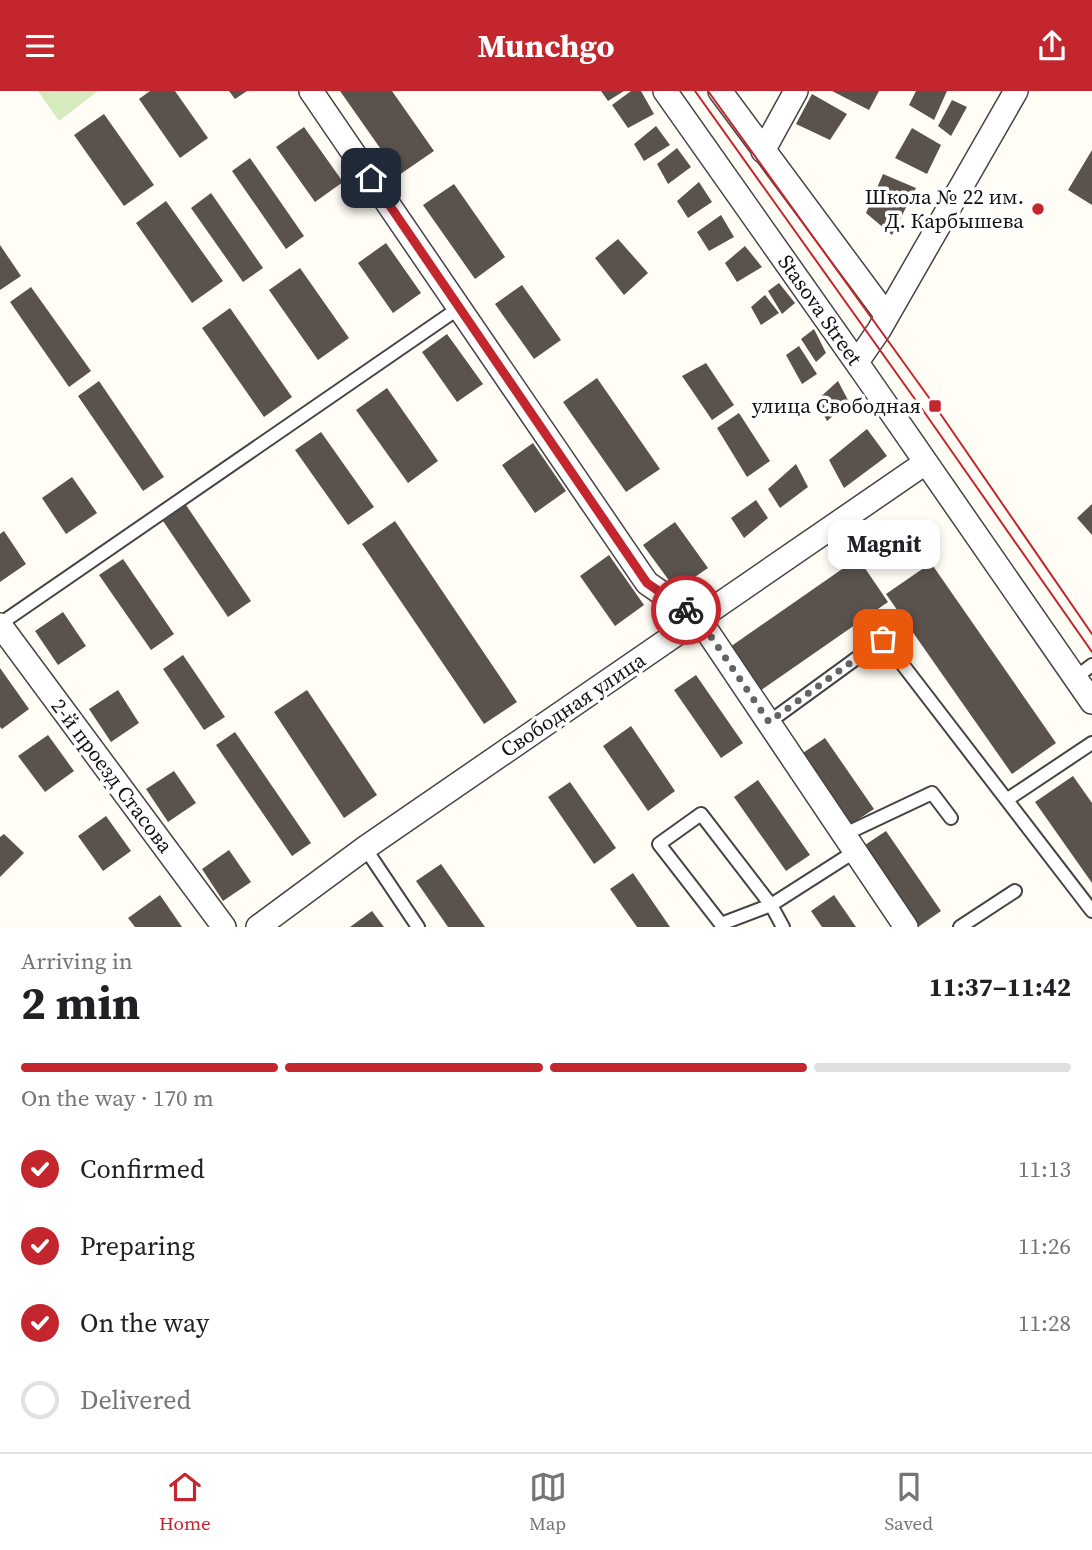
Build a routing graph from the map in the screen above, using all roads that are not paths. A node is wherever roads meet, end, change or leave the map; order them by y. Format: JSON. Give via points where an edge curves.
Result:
{"nodes":[{"id":1,"x":312,"y":91,"type":"edge"},
{"id":2,"x":665,"y":91,"type":"edge"},
{"id":3,"x":720,"y":91,"type":"edge"},
{"id":4,"x":796,"y":91,"type":"edge"},
{"id":5,"x":1016,"y":91,"type":"edge"},
{"id":6,"x":763,"y":151,"type":"junction"},
{"id":7,"x":459,"y":307,"type":"junction"},
{"id":8,"x":887,"y":316,"type":"junction"},
{"id":9,"x":857,"y":362,"type":"junction"},
{"id":10,"x":925,"y":463,"type":"junction"},
{"id":11,"x":699,"y":619,"type":"junction"},
{"id":12,"x":0,"y":624,"type":"edge"},
{"id":13,"x":1083,"y":672,"type":"edge"},
{"id":14,"x":1092,"y":702,"type":"edge"},
{"id":15,"x":769,"y":722,"type":"junction"},
{"id":16,"x":1092,"y":743,"type":"edge"},
{"id":17,"x":1008,"y":799,"type":"junction"},
{"id":18,"x":951,"y":818,"type":"dead end"},
{"id":19,"x":849,"y":843,"type":"junction"},
{"id":20,"x":365,"y":848,"type":"junction"},
{"id":21,"x":1015,"y":891,"type":"dead end"},
{"id":22,"x":771,"y":905,"type":"junction"},
{"id":23,"x":1092,"y":911,"type":"edge"},
{"id":24,"x":224,"y":927,"type":"edge"},
{"id":25,"x":258,"y":927,"type":"edge"},
{"id":26,"x":418,"y":927,"type":"edge"},
{"id":27,"x":783,"y":927,"type":"edge"},
{"id":28,"x":906,"y":927,"type":"edge"},
{"id":29,"x":960,"y":927,"type":"edge"}],
"edges":[{"from":1,"to":7,"type":"street"},
{"from":2,"to":9,"type":"street","name":"Stasova Street"},
{"from":3,"to":6,"type":"street"},
{"from":4,"to":6,"type":"street"},
{"from":5,"to":8,"type":"street"},
{"from":6,"to":8,"type":"street"},
{"from":7,"to":11,"type":"street","via":[[647,583]]},
{"from":7,"to":12,"type":"lane"},
{"from":8,"to":9,"type":"street"},
{"from":9,"to":10,"type":"street","name":"Stasova Street"},
{"from":10,"to":11,"type":"street","name":"Свободная улица"},
{"from":10,"to":13,"type":"street","name":"Stasova Street"},
{"from":11,"to":15,"type":"street"},
{"from":11,"to":20,"type":"street","name":"Свободная улица"},
{"from":12,"to":24,"type":"street","name":"2-й проезд Стасова"},
{"from":13,"to":14,"type":"street","name":"Stasova Street"},
{"from":15,"to":17,"type":"lane","via":[[883,639]]},
{"from":15,"to":19,"type":"street"},
{"from":16,"to":17,"type":"lane"},
{"from":17,"to":23,"type":"lane"},
{"from":18,"to":19,"type":"lane","via":[[932,793]]},
{"from":19,"to":22,"type":"lane"},
{"from":19,"to":28,"type":"street"},
{"from":20,"to":25,"type":"street","name":"Свободная улица"},
{"from":20,"to":26,"type":"lane"},
{"from":21,"to":29,"type":"lane"},
{"from":22,"to":22,"type":"lane","via":[[701,814],[659,844],[720,924]]},
{"from":22,"to":27,"type":"lane"}]}
